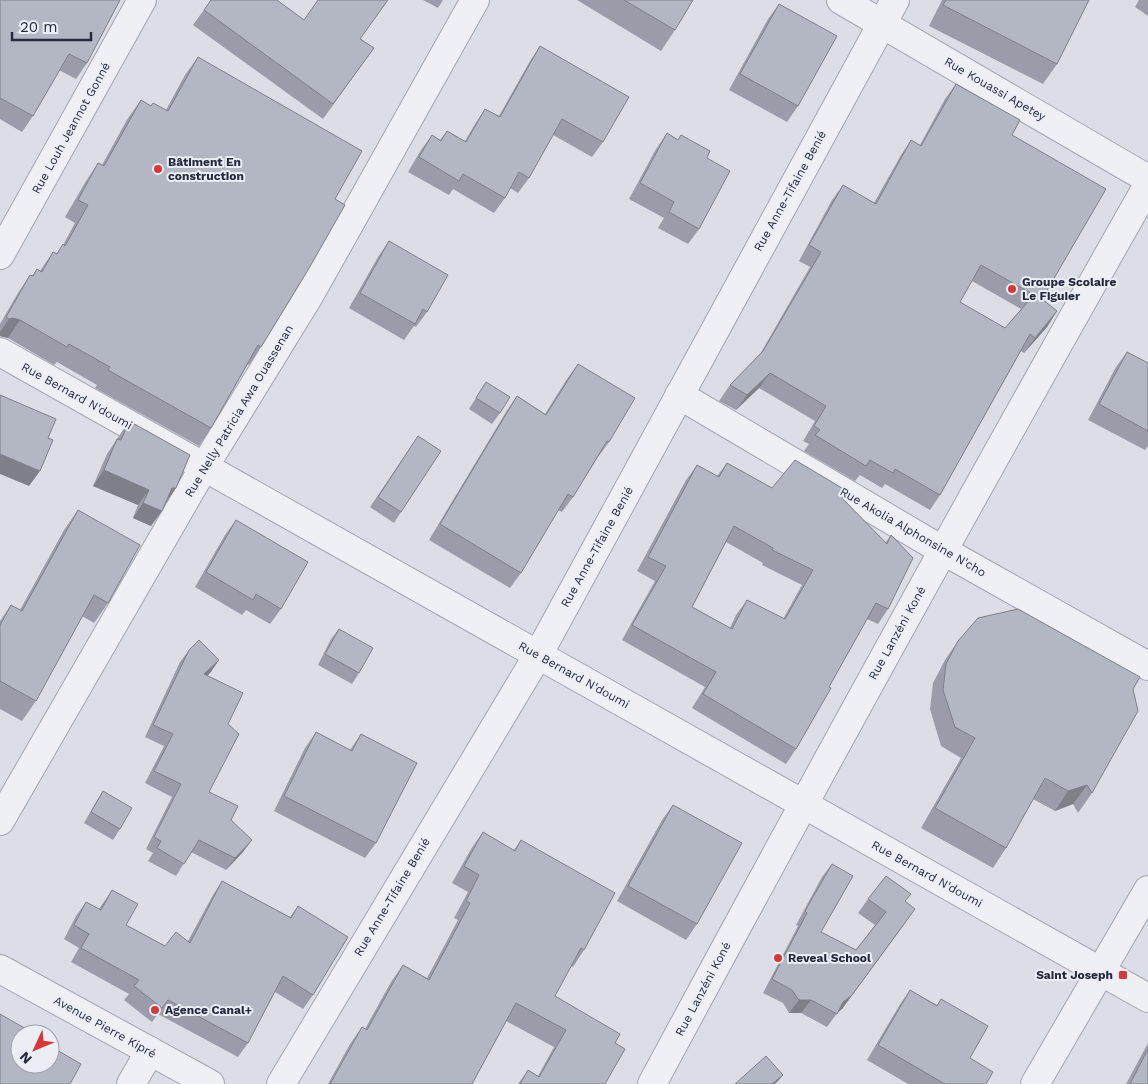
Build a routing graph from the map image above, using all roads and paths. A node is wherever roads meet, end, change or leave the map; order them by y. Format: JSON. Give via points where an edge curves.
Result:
{"nodes":[{"id":1,"x":142,"y":0,"type":"edge"},
{"id":2,"x":475,"y":0,"type":"edge"},
{"id":3,"x":841,"y":0,"type":"edge"},
{"id":4,"x":889,"y":11,"type":"edge"},
{"id":5,"x":1148,"y":179,"type":"edge"},
{"id":6,"x":1148,"y":186,"type":"edge"},
{"id":7,"x":0,"y":256,"type":"edge"},
{"id":8,"x":0,"y":352,"type":"edge"},
{"id":9,"x":679,"y":396,"type":"junction"},
{"id":10,"x":204,"y":467,"type":"junction"},
{"id":11,"x":942,"y":550,"type":"junction"},
{"id":12,"x":538,"y":655,"type":"junction"},
{"id":13,"x":1148,"y":666,"type":"edge"},
{"id":14,"x":802,"y":804,"type":"junction"},
{"id":15,"x":0,"y":821,"type":"edge"},
{"id":16,"x":1148,"y":890,"type":"edge"},
{"id":17,"x":0,"y":970,"type":"edge"},
{"id":18,"x":1100,"y":971,"type":"junction"},
{"id":19,"x":1148,"y":998,"type":"edge"},
{"id":20,"x":150,"y":1051,"type":"junction"},
{"id":21,"x":131,"y":1084,"type":"edge"},
{"id":22,"x":210,"y":1084,"type":"edge"},
{"id":23,"x":280,"y":1084,"type":"edge"},
{"id":24,"x":652,"y":1084,"type":"edge"},
{"id":25,"x":1035,"y":1084,"type":"edge"}],
"edges":[{"from":1,"to":7,"type":"street","name":"Rue Louh Jeannot Gonné"},
{"from":2,"to":10,"type":"street","name":"Rue Nelly Patricia Awa Ouassenan","via":[[309,296]]},
{"from":3,"to":4,"type":"street","name":"Rue Kouassi Apetey"},
{"from":4,"to":5,"type":"street","name":"Rue Kouassi Apetey"},
{"from":4,"to":9,"type":"street","name":"Rue Anne-Tifaine Benié"},
{"from":6,"to":11,"type":"street","name":"Rue Lanzéni Koné"},
{"from":8,"to":10,"type":"street","name":"Rue Bernard N'doumi"},
{"from":9,"to":11,"type":"street","name":"Rue Akolia Alphonsine N'cho"},
{"from":9,"to":12,"type":"street","name":"Rue Anne-Tifaine Benié"},
{"from":10,"to":12,"type":"street","name":"Rue Bernard N'doumi"},
{"from":10,"to":15,"type":"street","name":"Rue Nelly Patricia Awa Ouassenan"},
{"from":11,"to":13,"type":"street","name":"Rue Akolia Alphonsine N'cho"},
{"from":11,"to":14,"type":"street","name":"Rue Lanzéni Koné"},
{"from":12,"to":14,"type":"street","name":"Rue Bernard N'doumi"},
{"from":12,"to":23,"type":"street","name":"Rue Anne-Tifaine Benié"},
{"from":14,"to":18,"type":"street","name":"Rue Bernard N'doumi"},
{"from":14,"to":24,"type":"street","name":"Rue Lanzéni Koné"},
{"from":16,"to":18,"type":"street"},
{"from":17,"to":20,"type":"street","name":"Avenue Pierre Kipré"},
{"from":18,"to":19,"type":"street","name":"Rue Bernard N'doumi"},
{"from":18,"to":25,"type":"street"},
{"from":20,"to":21,"type":"street"},
{"from":20,"to":22,"type":"street","name":"Avenue Pierre Kipré"}]}
